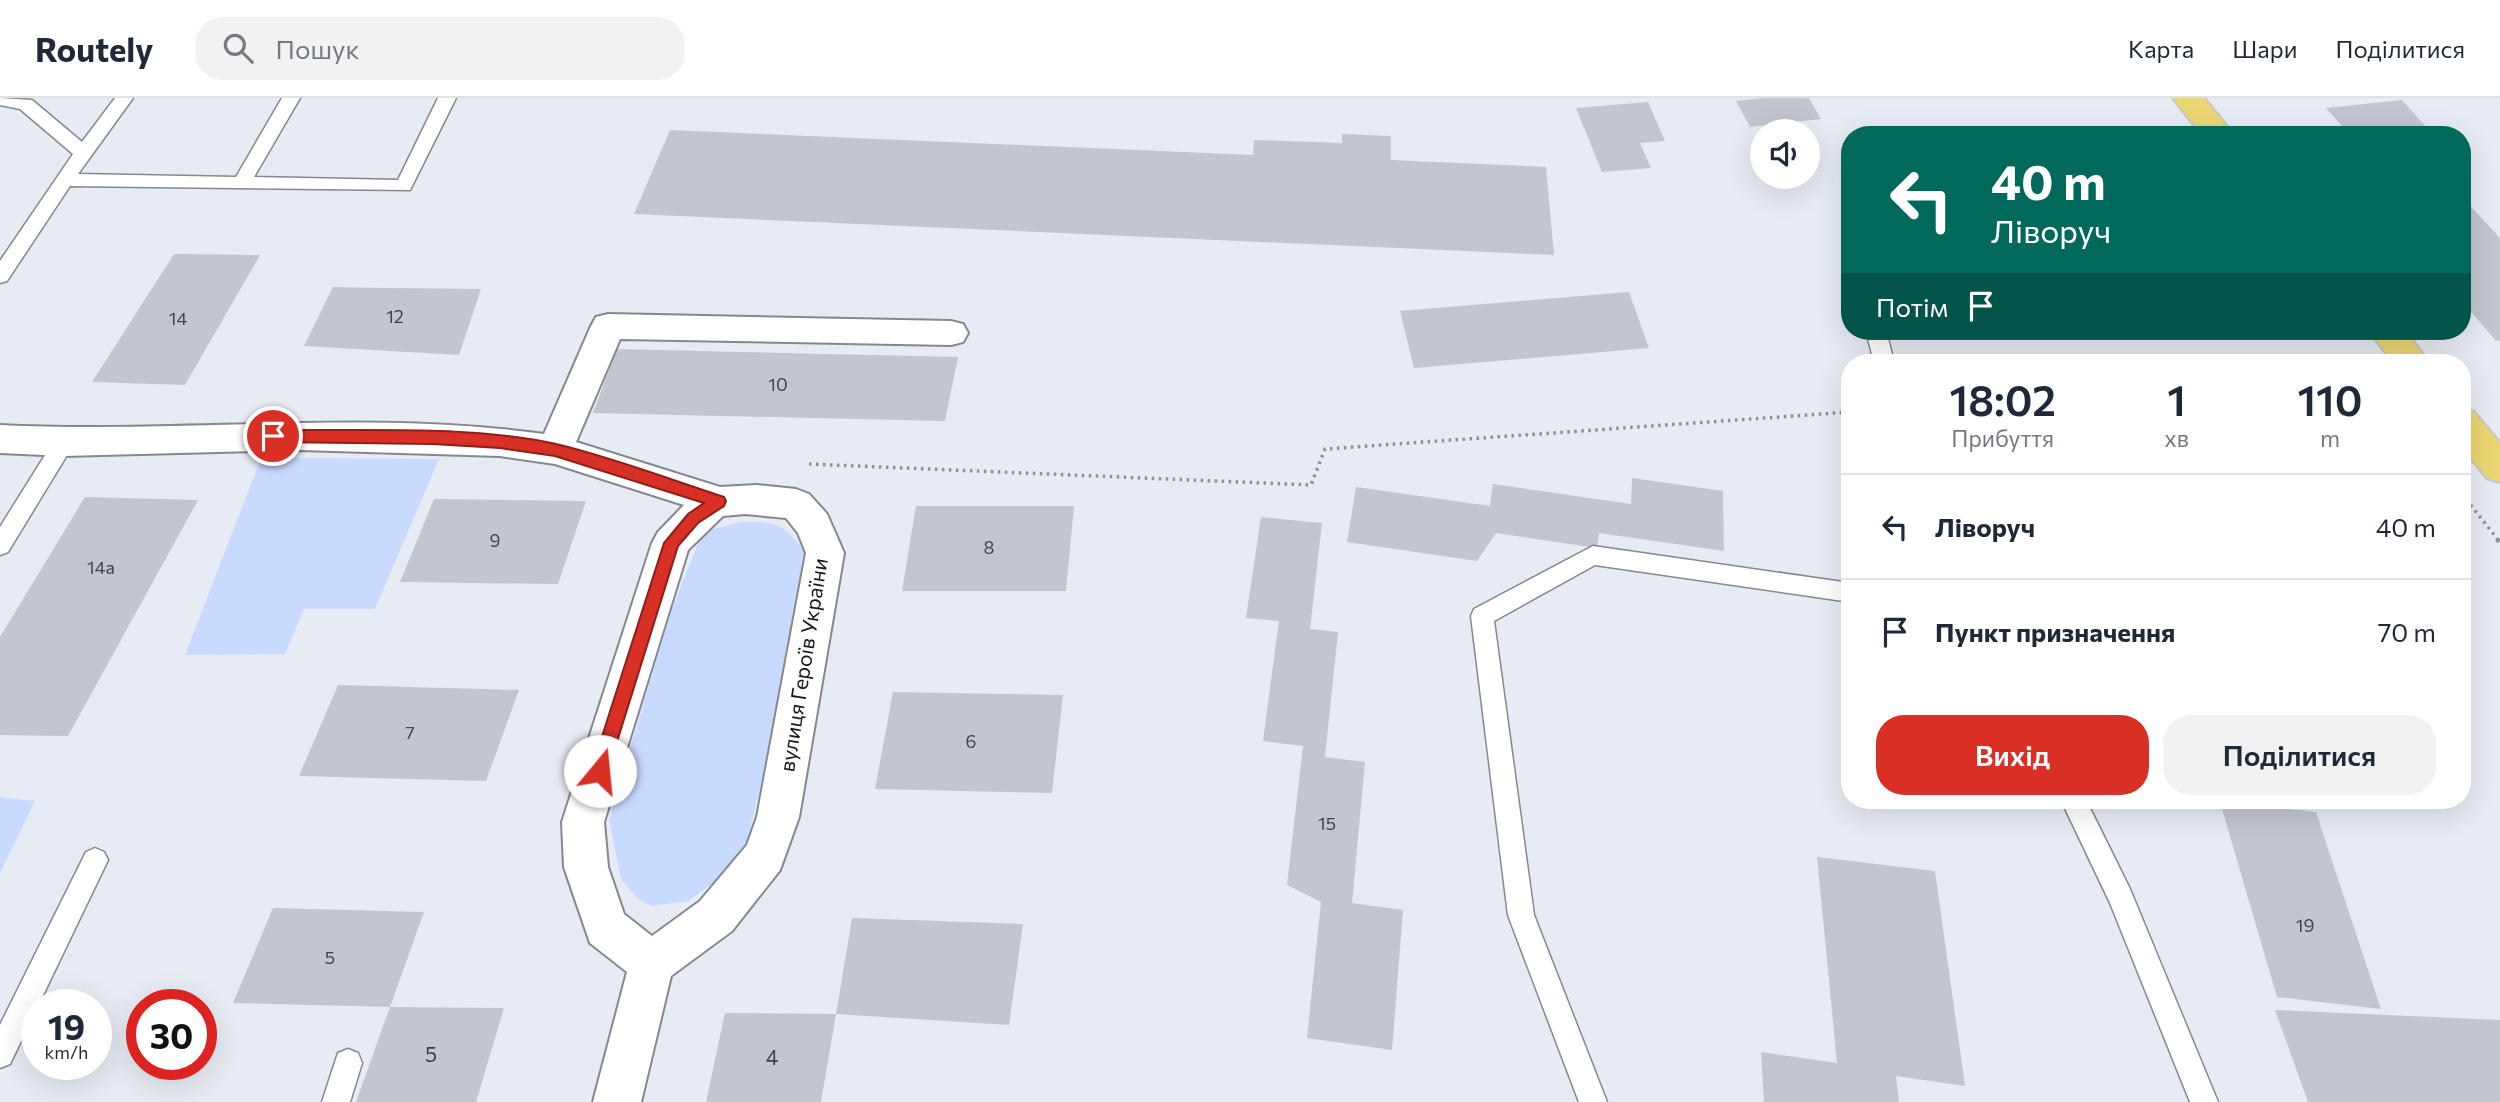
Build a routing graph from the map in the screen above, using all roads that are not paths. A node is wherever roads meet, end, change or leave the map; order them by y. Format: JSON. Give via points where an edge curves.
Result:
{"nodes":[{"id":1,"x":124,"y":98,"type":"edge"},
{"id":2,"x":291,"y":98,"type":"edge"},
{"id":3,"x":447,"y":98,"type":"edge"},
{"id":4,"x":2188,"y":98,"type":"edge"},
{"id":5,"x":0,"y":99,"type":"edge"},
{"id":6,"x":2211,"y":126,"type":"edge"},
{"id":7,"x":83,"y":153,"type":"junction"},
{"id":8,"x":65,"y":180,"type":"junction"},
{"id":9,"x":241,"y":183,"type":"junction"},
{"id":10,"x":0,"y":276,"type":"edge"},
{"id":11,"x":951,"y":333,"type":"dead end"},
{"id":12,"x":2394,"y":340,"type":"edge"},
{"id":13,"x":2405,"y":354,"type":"edge"},
{"id":14,"x":2471,"y":433,"type":"edge"},
{"id":15,"x":0,"y":439,"type":"edge"},
{"id":16,"x":64,"y":443,"type":"junction"},
{"id":17,"x":555,"y":450,"type":"junction"},
{"id":18,"x":2500,"y":468,"type":"edge"},
{"id":19,"x":719,"y":501,"type":"junction"},
{"id":20,"x":0,"y":547,"type":"edge"},
{"id":21,"x":1841,"y":592,"type":"edge"},
{"id":22,"x":2077,"y":809,"type":"edge"},
{"id":23,"x":95,"y":860,"type":"dead end"},
{"id":24,"x":652,"y":963,"type":"junction"},
{"id":25,"x":0,"y":1054,"type":"edge"},
{"id":26,"x":348,"y":1063,"type":"dead end"},
{"id":27,"x":336,"y":1102,"type":"edge"},
{"id":28,"x":617,"y":1102,"type":"edge"},
{"id":29,"x":1593,"y":1102,"type":"edge"},
{"id":30,"x":2204,"y":1102,"type":"edge"}],
"edges":[{"from":1,"to":7,"type":"lane"},
{"from":2,"to":9,"type":"lane"},
{"from":3,"to":9,"type":"lane","via":[[404,186]]},
{"from":4,"to":6,"type":"main road"},
{"from":5,"to":7,"type":"lane","via":[[26,104]]},
{"from":7,"to":8,"type":"lane"},
{"from":8,"to":9,"type":"lane"},
{"from":8,"to":10,"type":"lane"},
{"from":11,"to":17,"type":"street","via":[[608,326]]},
{"from":12,"to":13,"type":"main road"},
{"from":14,"to":18,"type":"main road"},
{"from":15,"to":16,"type":"street"},
{"from":16,"to":17,"type":"street","via":[[313,436],[433,438]]},
{"from":16,"to":20,"type":"lane"},
{"from":17,"to":19,"type":"street"},
{"from":19,"to":24,"type":"street","via":[[693,518],[671,543],[583,822],[586,867],[606,928]]},
{"from":19,"to":24,"type":"street","name":"вулиця Героїв України","via":[[796,504],[814,525],[825,553],[778,817],[765,856],[716,916]]},
{"from":21,"to":29,"type":"lane","via":[[1593,555],[1482,616],[1521,915]]},
{"from":22,"to":30,"type":"lane","via":[[2121,898]]},
{"from":23,"to":25,"type":"lane"},
{"from":24,"to":28,"type":"street"},
{"from":26,"to":27,"type":"lane"}]}
